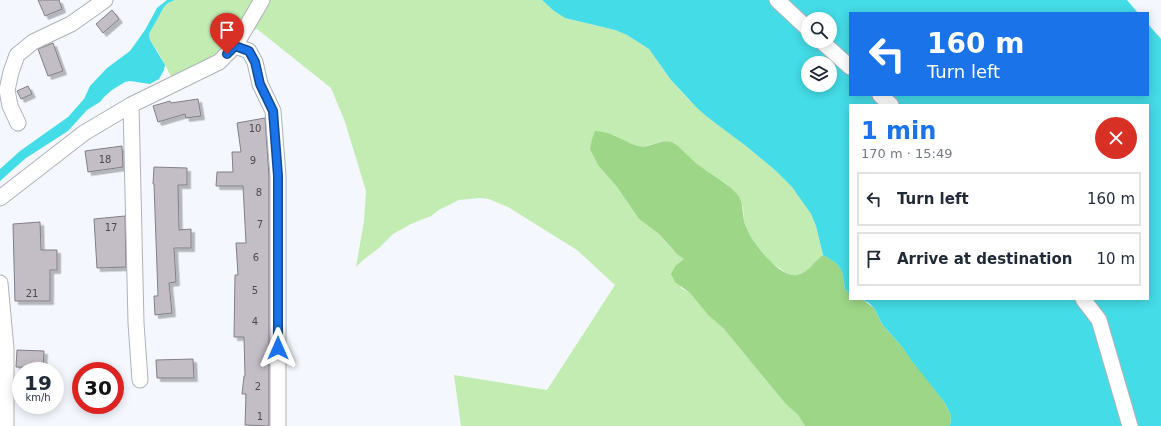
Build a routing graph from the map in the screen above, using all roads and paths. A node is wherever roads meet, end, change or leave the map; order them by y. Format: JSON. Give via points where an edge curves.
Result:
{"nodes":[{"id":1,"x":105,"y":0,"type":"edge"},
{"id":2,"x":262,"y":0,"type":"edge"},
{"id":3,"x":777,"y":0,"type":"edge"},
{"id":4,"x":801,"y":22,"type":"edge"},
{"id":5,"x":235,"y":46,"type":"junction"},
{"id":6,"x":829,"y":48,"type":"edge"},
{"id":7,"x":849,"y":66,"type":"edge"},
{"id":8,"x":881,"y":96,"type":"edge"},
{"id":9,"x":890,"y":104,"type":"edge"},
{"id":10,"x":131,"y":105,"type":"junction"},
{"id":11,"x":18,"y":123,"type":"dead end"},
{"id":12,"x":0,"y":198,"type":"edge"},
{"id":13,"x":0,"y":283,"type":"edge"},
{"id":14,"x":1084,"y":300,"type":"edge"},
{"id":15,"x":140,"y":380,"type":"dead end"},
{"id":16,"x":6,"y":426,"type":"edge"},
{"id":17,"x":278,"y":426,"type":"edge"},
{"id":18,"x":1130,"y":426,"type":"edge"}],
"edges":[{"from":1,"to":11,"type":"street","via":[[71,24],[33,42],[17,54],[7,90],[10,106]]},
{"from":2,"to":5,"type":"street"},
{"from":3,"to":4,"type":"street"},
{"from":5,"to":10,"type":"street","via":[[219,62]]},
{"from":5,"to":17,"type":"street","via":[[249,51],[255,62],[260,84],[273,111],[278,176]]},
{"from":6,"to":7,"type":"street"},
{"from":8,"to":9,"type":"street"},
{"from":10,"to":12,"type":"street","via":[[84,133]]},
{"from":10,"to":15,"type":"street","via":[[136,323]]},
{"from":13,"to":16,"type":"street","via":[[6,349]]},
{"from":14,"to":18,"type":"street","via":[[1100,320]]}]}
